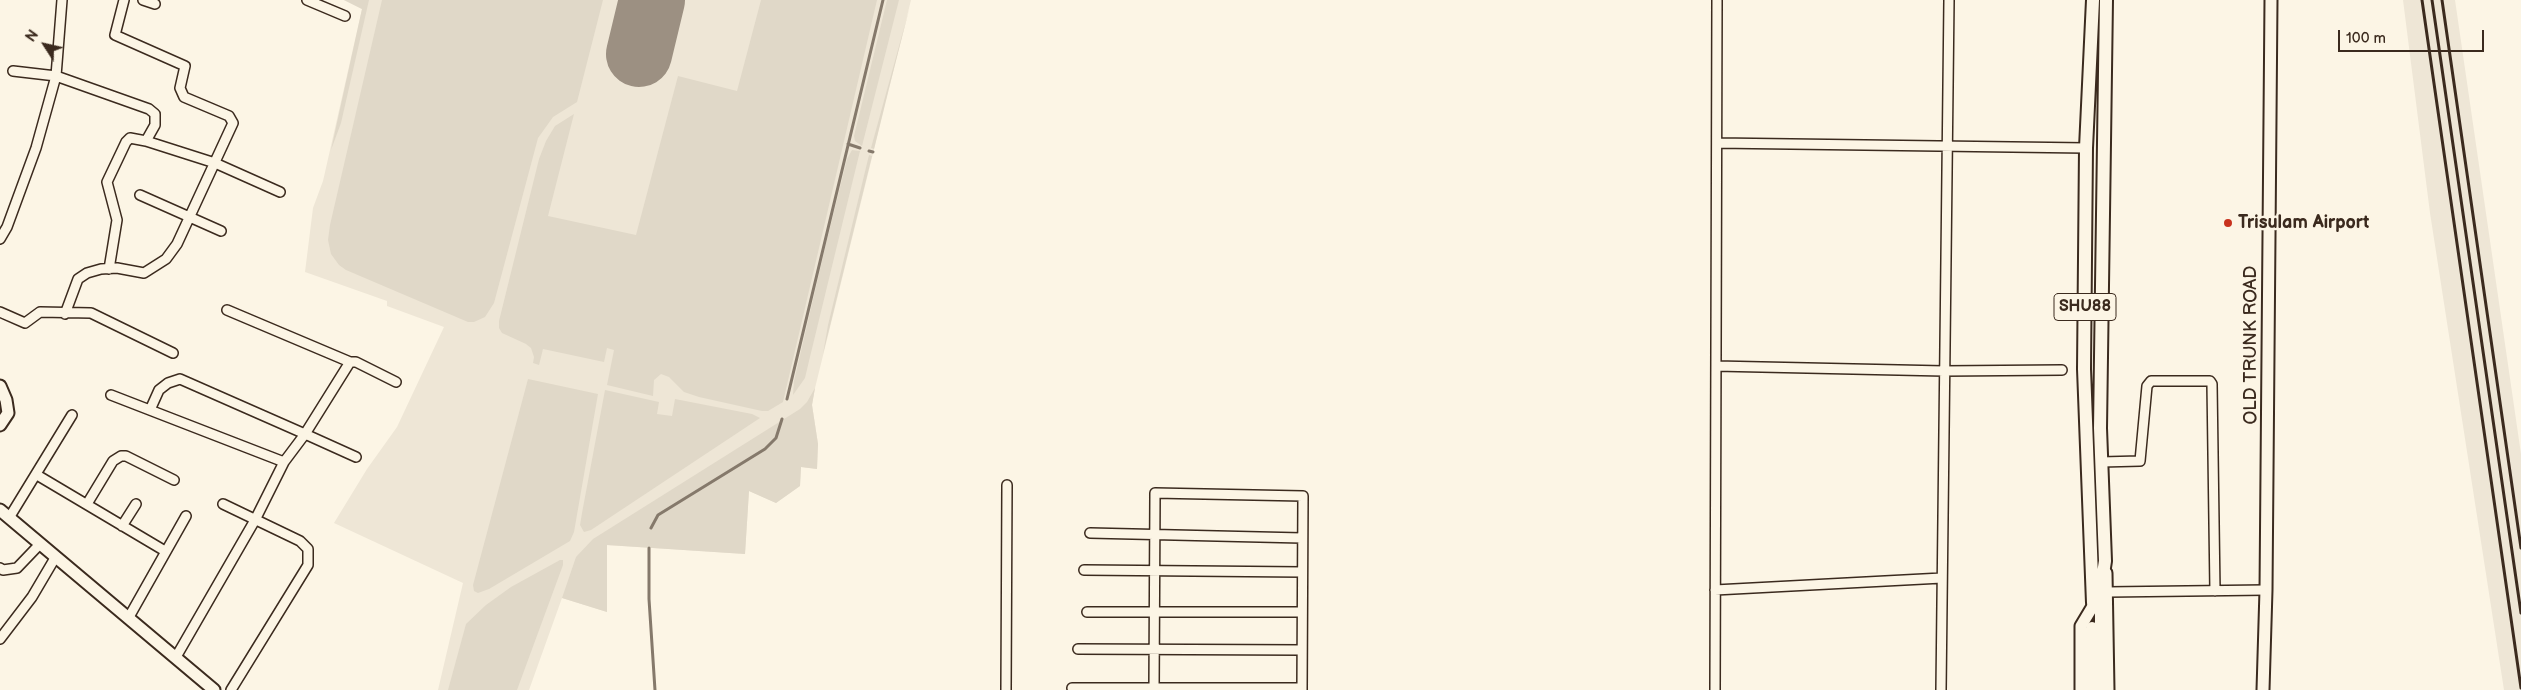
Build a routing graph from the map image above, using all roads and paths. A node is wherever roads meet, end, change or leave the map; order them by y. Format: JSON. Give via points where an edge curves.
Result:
{"nodes":[{"id":1,"x":62,"y":0,"type":"edge"},
{"id":2,"x":124,"y":0,"type":"edge"},
{"id":3,"x":143,"y":0,"type":"edge"},
{"id":4,"x":307,"y":0,"type":"edge"},
{"id":5,"x":1717,"y":0,"type":"edge"},
{"id":6,"x":1949,"y":0,"type":"edge"},
{"id":7,"x":2106,"y":0,"type":"edge"},
{"id":8,"x":2271,"y":0,"type":"edge"},
{"id":9,"x":2091,"y":3,"type":"edge"},
{"id":10,"x":155,"y":4,"type":"dead end"},
{"id":11,"x":345,"y":16,"type":"dead end"},
{"id":12,"x":13,"y":71,"type":"dead end"},
{"id":13,"x":56,"y":76,"type":"junction"},
{"id":14,"x":146,"y":141,"type":"junction"},
{"id":15,"x":1717,"y":144,"type":"junction"},
{"id":16,"x":1946,"y":148,"type":"junction"},
{"id":17,"x":2086,"y":148,"type":"junction"},
{"id":18,"x":215,"y":163,"type":"junction"},
{"id":19,"x":280,"y":192,"type":"dead end"},
{"id":20,"x":140,"y":195,"type":"dead end"},
{"id":21,"x":190,"y":217,"type":"junction"},
{"id":22,"x":221,"y":231,"type":"dead end"},
{"id":23,"x":0,"y":239,"type":"edge"},
{"id":24,"x":109,"y":268,"type":"junction"},
{"id":25,"x":227,"y":310,"type":"dead end"},
{"id":26,"x":0,"y":312,"type":"edge"},
{"id":27,"x":65,"y":314,"type":"junction"},
{"id":28,"x":174,"y":353,"type":"dead end"},
{"id":29,"x":350,"y":362,"type":"junction"},
{"id":30,"x":1716,"y":366,"type":"junction"},
{"id":31,"x":2062,"y":370,"type":"dead end"},
{"id":32,"x":1944,"y":371,"type":"junction"},
{"id":33,"x":396,"y":382,"type":"dead end"},
{"id":34,"x":0,"y":386,"type":"edge"},
{"id":35,"x":111,"y":395,"type":"dead end"},
{"id":36,"x":150,"y":410,"type":"junction"},
{"id":37,"x":72,"y":415,"type":"dead end"},
{"id":38,"x":0,"y":425,"type":"edge"},
{"id":39,"x":306,"y":434,"type":"junction"},
{"id":40,"x":356,"y":457,"type":"dead end"},
{"id":41,"x":284,"y":462,"type":"junction"},
{"id":42,"x":2101,"y":462,"type":"junction"},
{"id":43,"x":37,"y":474,"type":"junction"},
{"id":44,"x":174,"y":480,"type":"dead end"},
{"id":45,"x":1007,"y":485,"type":"dead end"},
{"id":46,"x":87,"y":504,"type":"junction"},
{"id":47,"x":136,"y":504,"type":"dead end"},
{"id":48,"x":223,"y":504,"type":"dead end"},
{"id":49,"x":5,"y":514,"type":"edge"},
{"id":50,"x":186,"y":516,"type":"dead end"},
{"id":51,"x":255,"y":520,"type":"junction"},
{"id":52,"x":122,"y":526,"type":"junction"},
{"id":53,"x":1090,"y":534,"type":"dead end"},
{"id":54,"x":1155,"y":534,"type":"junction"},
{"id":55,"x":1302,"y":538,"type":"junction"},
{"id":56,"x":40,"y":544,"type":"junction"},
{"id":57,"x":165,"y":552,"type":"junction"},
{"id":58,"x":55,"y":558,"type":"junction"},
{"id":59,"x":2105,"y":561,"type":"junction"},
{"id":60,"x":0,"y":568,"type":"edge"},
{"id":61,"x":1084,"y":570,"type":"dead end"},
{"id":62,"x":1154,"y":572,"type":"junction"},
{"id":63,"x":1302,"y":572,"type":"junction"},
{"id":64,"x":1942,"y":578,"type":"junction"},
{"id":65,"x":1715,"y":590,"type":"junction"},
{"id":66,"x":2266,"y":590,"type":"junction"},
{"id":67,"x":2215,"y":591,"type":"junction"},
{"id":68,"x":2108,"y":592,"type":"junction"},
{"id":69,"x":2093,"y":606,"type":"junction"},
{"id":70,"x":1156,"y":611,"type":"junction"},
{"id":71,"x":1087,"y":612,"type":"dead end"},
{"id":72,"x":1302,"y":612,"type":"junction"},
{"id":73,"x":128,"y":617,"type":"junction"},
{"id":74,"x":2096,"y":628,"type":"junction"},
{"id":75,"x":0,"y":639,"type":"edge"},
{"id":76,"x":1078,"y":649,"type":"dead end"},
{"id":77,"x":1154,"y":650,"type":"junction"},
{"id":78,"x":1302,"y":650,"type":"junction"},
{"id":79,"x":176,"y":657,"type":"junction"},
{"id":80,"x":1072,"y":688,"type":"dead end"},
{"id":81,"x":1154,"y":689,"type":"edge"},
{"id":82,"x":1302,"y":689,"type":"edge"},
{"id":83,"x":214,"y":690,"type":"edge"},
{"id":84,"x":231,"y":690,"type":"edge"},
{"id":85,"x":1006,"y":690,"type":"edge"},
{"id":86,"x":1715,"y":690,"type":"edge"},
{"id":87,"x":1941,"y":690,"type":"edge"},
{"id":88,"x":2081,"y":690,"type":"edge"},
{"id":89,"x":2092,"y":690,"type":"edge"},
{"id":90,"x":2101,"y":690,"type":"edge"},
{"id":91,"x":2108,"y":690,"type":"edge"},
{"id":92,"x":2263,"y":690,"type":"edge"}],
"edges":[{"from":1,"to":13,"type":"street"},
{"from":2,"to":18,"type":"street","via":[[115,35],[184,66],[180,88],[184,97],[232,120],[232,130]]},
{"from":3,"to":10,"type":"street"},
{"from":4,"to":11,"type":"street"},
{"from":5,"to":15,"type":"street"},
{"from":6,"to":16,"type":"street"},
{"from":7,"to":42,"type":"main road","number":"SHU88"},
{"from":8,"to":66,"type":"street","name":"OLD TRUNK ROAD"},
{"from":9,"to":17,"type":"main road","number":"SHU88"},
{"from":12,"to":13,"type":"street"},
{"from":13,"to":14,"type":"street","via":[[153,111],[156,120]]},
{"from":13,"to":23,"type":"street","via":[[36,148]]},
{"from":14,"to":18,"type":"street"},
{"from":14,"to":24,"type":"street","via":[[130,138],[126,142],[107,182],[117,220]]},
{"from":15,"to":16,"type":"street"},
{"from":15,"to":30,"type":"street"},
{"from":16,"to":17,"type":"street"},
{"from":16,"to":32,"type":"street"},
{"from":17,"to":69,"type":"main road","number":"SHU88","via":[[2084,369]]},
{"from":18,"to":19,"type":"street"},
{"from":18,"to":21,"type":"street"},
{"from":20,"to":21,"type":"street"},
{"from":21,"to":22,"type":"street"},
{"from":21,"to":24,"type":"street","via":[[166,259],[151,269],[138,273]]},
{"from":24,"to":27,"type":"street","via":[[87,273],[78,279]]},
{"from":25,"to":29,"type":"street"},
{"from":26,"to":27,"type":"street","via":[[25,323],[40,312]]},
{"from":27,"to":28,"type":"street","via":[[91,313]]},
{"from":29,"to":33,"type":"street"},
{"from":29,"to":39,"type":"street"},
{"from":30,"to":32,"type":"street"},
{"from":30,"to":65,"type":"street"},
{"from":31,"to":32,"type":"street"},
{"from":32,"to":64,"type":"street"},
{"from":34,"to":38,"type":"street","via":[[8,413]]},
{"from":35,"to":36,"type":"street"},
{"from":36,"to":39,"type":"street","via":[[159,390],[180,379]]},
{"from":36,"to":41,"type":"street"},
{"from":37,"to":43,"type":"street"},
{"from":39,"to":40,"type":"street"},
{"from":39,"to":41,"type":"street"},
{"from":41,"to":51,"type":"street"},
{"from":42,"to":59,"type":"main road","number":"SHU88"},
{"from":42,"to":67,"type":"street","via":[[2140,461],[2147,386],[2151,381],[2210,381]]},
{"from":43,"to":46,"type":"street"},
{"from":43,"to":49,"type":"street"},
{"from":44,"to":46,"type":"street","via":[[121,456],[113,461]]},
{"from":45,"to":85,"type":"street"},
{"from":46,"to":52,"type":"street"},
{"from":47,"to":52,"type":"street"},
{"from":48,"to":51,"type":"street"},
{"from":49,"to":56,"type":"street"},
{"from":50,"to":57,"type":"street"},
{"from":51,"to":79,"type":"street"},
{"from":51,"to":84,"type":"street","via":[[300,541],[308,549],[308,564]]},
{"from":52,"to":57,"type":"street"},
{"from":53,"to":54,"type":"street"},
{"from":54,"to":55,"type":"street"},
{"from":54,"to":55,"type":"street","via":[[1155,493],[1302,496]]},
{"from":54,"to":62,"type":"street"},
{"from":55,"to":63,"type":"street"},
{"from":56,"to":58,"type":"street"},
{"from":56,"to":60,"type":"street","via":[[16,568]]},
{"from":57,"to":73,"type":"street"},
{"from":58,"to":73,"type":"street"},
{"from":58,"to":75,"type":"street","via":[[32,597]]},
{"from":59,"to":68,"type":"street"},
{"from":59,"to":74,"type":"main road","number":"SHU88"},
{"from":61,"to":62,"type":"street"},
{"from":62,"to":63,"type":"street"},
{"from":62,"to":70,"type":"street"},
{"from":63,"to":72,"type":"street"},
{"from":64,"to":65,"type":"street"},
{"from":64,"to":87,"type":"street"},
{"from":65,"to":86,"type":"street"},
{"from":66,"to":67,"type":"street"},
{"from":66,"to":92,"type":"street","name":"OLD TRUNK ROAD"},
{"from":67,"to":68,"type":"street"},
{"from":68,"to":91,"type":"street"},
{"from":69,"to":74,"type":"main road","number":"SHU88"},
{"from":69,"to":88,"type":"street","via":[[2081,626]]},
{"from":70,"to":71,"type":"street"},
{"from":70,"to":72,"type":"street"},
{"from":70,"to":77,"type":"street"},
{"from":72,"to":78,"type":"street"},
{"from":73,"to":79,"type":"street"},
{"from":74,"to":89,"type":"main road","number":"SHU88"},
{"from":74,"to":90,"type":"main road","number":"SHU88"},
{"from":76,"to":77,"type":"street"},
{"from":77,"to":78,"type":"street"},
{"from":77,"to":81,"type":"street"},
{"from":78,"to":82,"type":"street"},
{"from":79,"to":83,"type":"street"},
{"from":80,"to":81,"type":"street"},
{"from":81,"to":82,"type":"street"}]}
